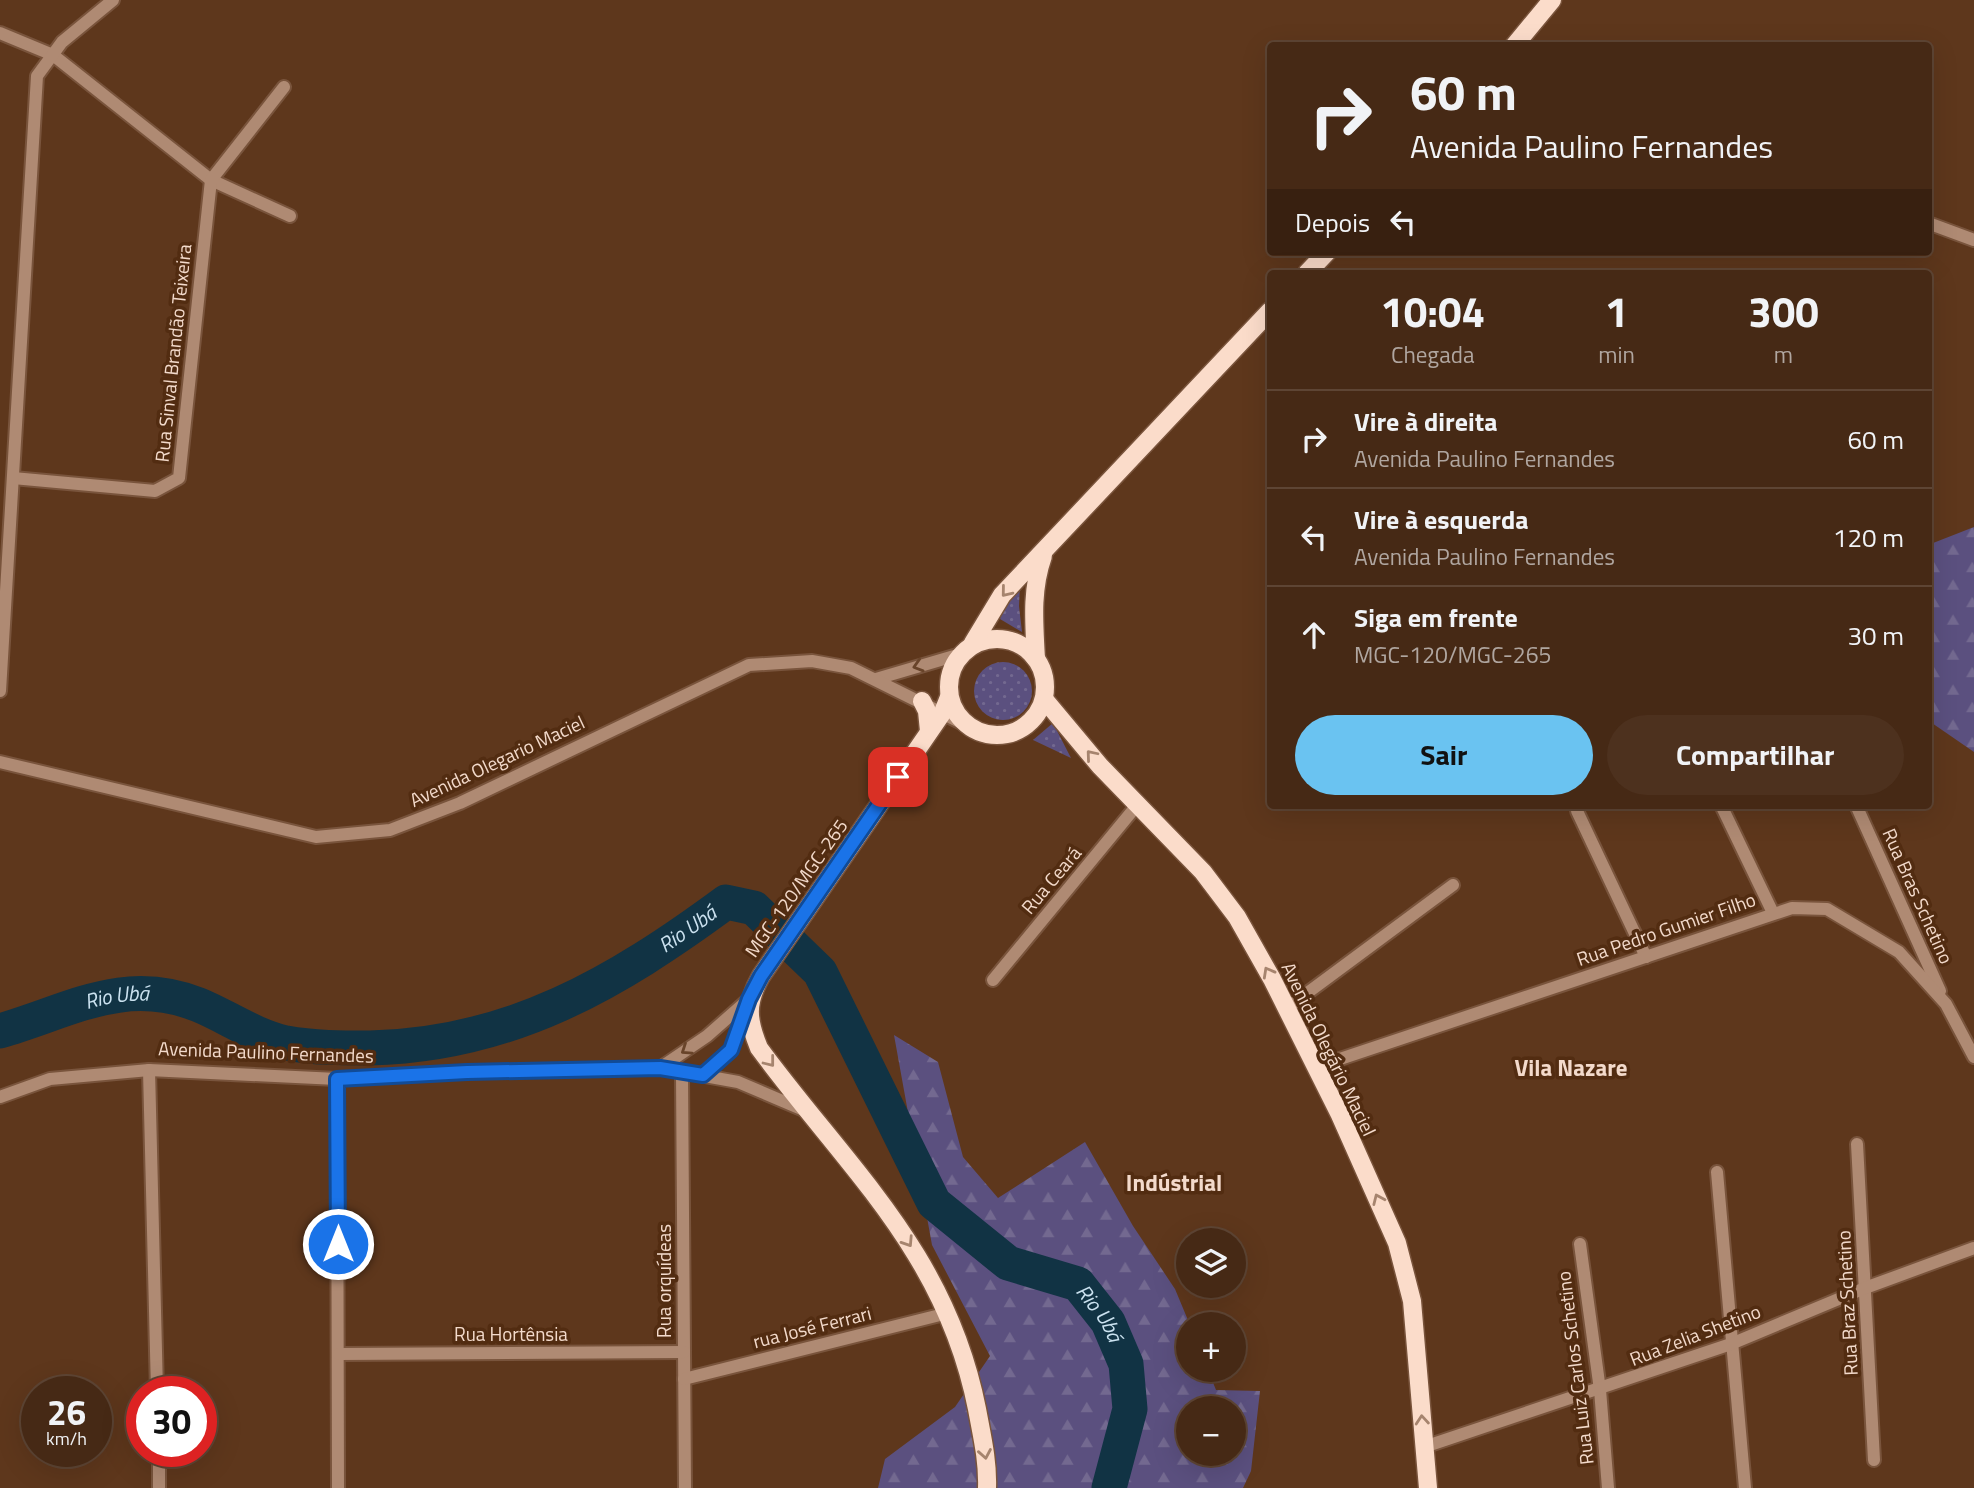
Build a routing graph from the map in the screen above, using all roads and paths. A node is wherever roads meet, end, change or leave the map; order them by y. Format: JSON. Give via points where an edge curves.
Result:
{"nodes":[{"id":1,"x":113,"y":0,"type":"edge"},
{"id":2,"x":1552,"y":0,"type":"edge"},
{"id":3,"x":0,"y":33,"type":"edge"},
{"id":4,"x":1517,"y":42,"type":"edge"},
{"id":5,"x":52,"y":55,"type":"junction"},
{"id":6,"x":284,"y":87,"type":"dead end"},
{"id":7,"x":211,"y":180,"type":"junction"},
{"id":8,"x":290,"y":216,"type":"dead end"},
{"id":9,"x":1932,"y":224,"type":"edge"},
{"id":10,"x":1974,"y":240,"type":"edge"},
{"id":11,"x":1323,"y":256,"type":"edge"},
{"id":12,"x":1310,"y":270,"type":"edge"},
{"id":13,"x":1267,"y":314,"type":"edge"},
{"id":14,"x":13,"y":478,"type":"junction"},
{"id":15,"x":1046,"y":547,"type":"junction"},
{"id":16,"x":967,"y":649,"type":"junction"},
{"id":17,"x":1036,"y":659,"type":"junction"},
{"id":18,"x":876,"y":678,"type":"junction"},
{"id":19,"x":0,"y":691,"type":"edge"},
{"id":20,"x":1044,"y":699,"type":"junction"},
{"id":21,"x":922,"y":701,"type":"junction"},
{"id":22,"x":954,"y":714,"type":"junction"},
{"id":23,"x":929,"y":731,"type":"junction"},
{"id":24,"x":0,"y":762,"type":"edge"},
{"id":25,"x":1138,"y":804,"type":"junction"},
{"id":26,"x":1723,"y":809,"type":"edge"},
{"id":27,"x":1858,"y":809,"type":"edge"},
{"id":28,"x":1577,"y":811,"type":"dead end"},
{"id":29,"x":1452,"y":885,"type":"dead end"},
{"id":30,"x":1773,"y":913,"type":"junction"},
{"id":31,"x":1646,"y":957,"type":"junction"},
{"id":32,"x":993,"y":980,"type":"dead end"},
{"id":33,"x":749,"y":999,"type":"junction"},
{"id":34,"x":1946,"y":1004,"type":"junction"},
{"id":35,"x":1287,"y":1008,"type":"junction"},
{"id":36,"x":1974,"y":1057,"type":"edge"},
{"id":37,"x":1316,"y":1067,"type":"junction"},
{"id":38,"x":660,"y":1068,"type":"junction"},
{"id":39,"x":149,"y":1070,"type":"junction"},
{"id":40,"x":682,"y":1074,"type":"junction"},
{"id":41,"x":703,"y":1075,"type":"junction"},
{"id":42,"x":337,"y":1079,"type":"junction"},
{"id":43,"x":0,"y":1097,"type":"edge"},
{"id":44,"x":813,"y":1114,"type":"junction"},
{"id":45,"x":1857,"y":1144,"type":"dead end"},
{"id":46,"x":1717,"y":1172,"type":"dead end"},
{"id":47,"x":1580,"y":1244,"type":"dead end"},
{"id":48,"x":1974,"y":1248,"type":"edge"},
{"id":49,"x":1865,"y":1288,"type":"junction"},
{"id":50,"x":948,"y":1313,"type":"junction"},
{"id":51,"x":1731,"y":1344,"type":"junction"},
{"id":52,"x":684,"y":1352,"type":"junction"},
{"id":53,"x":339,"y":1354,"type":"junction"},
{"id":54,"x":157,"y":1376,"type":"edge"},
{"id":55,"x":684,"y":1379,"type":"junction"},
{"id":56,"x":1600,"y":1391,"type":"junction"},
{"id":57,"x":1424,"y":1447,"type":"junction"},
{"id":58,"x":1874,"y":1460,"type":"dead end"},
{"id":59,"x":159,"y":1467,"type":"edge"},
{"id":60,"x":159,"y":1488,"type":"edge"},
{"id":61,"x":338,"y":1488,"type":"edge"},
{"id":62,"x":685,"y":1488,"type":"edge"},
{"id":63,"x":987,"y":1488,"type":"edge"},
{"id":64,"x":1428,"y":1488,"type":"edge"},
{"id":65,"x":1608,"y":1488,"type":"edge"},
{"id":66,"x":1745,"y":1488,"type":"edge"}],
"edges":[{"from":1,"to":5,"type":"street"},
{"from":2,"to":4,"type":"main road"},
{"from":3,"to":5,"type":"street"},
{"from":5,"to":7,"type":"street"},
{"from":5,"to":14,"type":"street","via":[[37,76]]},
{"from":6,"to":7,"type":"street"},
{"from":7,"to":8,"type":"street"},
{"from":7,"to":14,"type":"street","name":"Rua Sinval Brandão Teixeira","via":[[179,478],[155,491]]},
{"from":9,"to":10,"type":"street"},
{"from":11,"to":12,"type":"main road"},
{"from":13,"to":15,"type":"main road"},
{"from":14,"to":19,"type":"street"},
{"from":15,"to":16,"type":"main road","one_way":true,"via":[[1002,595]]},
{"from":15,"to":17,"type":"main road","via":[[1034,580]]},
{"from":16,"to":17,"type":"main road","via":[[997,639],[1012,641]]},
{"from":16,"to":18,"type":"street","one_way":true},
{"from":16,"to":22,"type":"main road","via":[[950,675]]},
{"from":17,"to":20,"type":"main road","via":[[1045,685]]},
{"from":18,"to":21,"type":"street","name":"Avenida Olegario Maciel"},
{"from":18,"to":24,"type":"street","name":"Avenida Olegario Maciel","via":[[851,667],[812,662],[749,664],[460,803],[390,830],[316,837]]},
{"from":20,"to":22,"type":"main road","via":[[1031,721],[1004,736],[988,734]]},
{"from":25,"to":20,"type":"main road","name":"Avenida Olegário Maciel","one_way":true},
{"from":21,"to":22,"type":"street","name":"Avenida Olegario Maciel"},
{"from":21,"to":23,"type":"main road"},
{"from":22,"to":23,"type":"main road"},
{"from":23,"to":33,"type":"main road","name":"MGC-120/MGC-265"},
{"from":25,"to":32,"type":"street","name":"Rua Ceará"},
{"from":35,"to":25,"type":"main road","name":"Avenida Olegário Maciel","one_way":true,"via":[[1237,917],[1203,872]]},
{"from":26,"to":30,"type":"street"},
{"from":27,"to":34,"type":"street","name":"Rua Bras Schetino"},
{"from":28,"to":31,"type":"street"},
{"from":29,"to":35,"type":"street"},
{"from":30,"to":31,"type":"street","name":"Rua Pedro Gumier Filho"},
{"from":30,"to":34,"type":"street","name":"Rua Pedro Gumier Filho","via":[[1792,908],[1827,909],[1899,952]]},
{"from":31,"to":37,"type":"street","name":"Rua Pedro Gumier Filho"},
{"from":33,"to":38,"type":"street","one_way":true,"via":[[708,1036]]},
{"from":33,"to":41,"type":"street","via":[[731,1050]]},
{"from":33,"to":44,"type":"main road","name":"Avenida Paulino Fernandes","one_way":true,"via":[[752,1032],[759,1048]]},
{"from":34,"to":36,"type":"street","name":"Rua Pedro Gumier Filho"},
{"from":35,"to":37,"type":"main road","name":"Avenida Olegário Maciel"},
{"from":57,"to":37,"type":"main road","name":"Avenida Olegário Maciel","one_way":true,"via":[[1412,1301],[1397,1243]]},
{"from":38,"to":40,"type":"street","name":"Avenida Paulino Fernandes"},
{"from":38,"to":42,"type":"street","name":"Avenida Paulino Fernandes"},
{"from":39,"to":42,"type":"street","name":"Avenida Paulino Fernandes"},
{"from":39,"to":43,"type":"street","name":"Avenida Paulino Fernandes","via":[[50,1079]]},
{"from":39,"to":54,"type":"street"},
{"from":40,"to":41,"type":"street","name":"Avenida Paulino Fernandes"},
{"from":40,"to":52,"type":"street","name":"Rua orquídeas"},
{"from":41,"to":44,"type":"street","name":"Avenida Paulino Fernandes","via":[[738,1082]]},
{"from":42,"to":53,"type":"street"},
{"from":44,"to":50,"type":"main road","name":"Avenida Paulino Fernandes","one_way":true,"via":[[877,1194]]},
{"from":45,"to":49,"type":"street","name":"Rua Braz Schetino"},
{"from":46,"to":51,"type":"street"},
{"from":47,"to":56,"type":"street","name":"Rua Luiz Carlos Schetino"},
{"from":48,"to":49,"type":"street","name":"Rua Zelia Shetino"},
{"from":49,"to":51,"type":"street","name":"Rua Zelia Shetino"},
{"from":49,"to":58,"type":"street","name":"Rua Braz Schetino"},
{"from":50,"to":55,"type":"street","name":"rua José Ferrari"},
{"from":50,"to":63,"type":"main road","name":"Avenida Paulino Fernandes","one_way":true,"via":[[970,1375],[988,1465]]},
{"from":51,"to":56,"type":"street","name":"Rua Zelia Shetino"},
{"from":51,"to":66,"type":"street"},
{"from":52,"to":53,"type":"street","name":"Rua Hortênsia"},
{"from":52,"to":55,"type":"street","name":"Rua orquídeas"},
{"from":53,"to":61,"type":"street"},
{"from":55,"to":62,"type":"street","name":"Rua orquídeas"},
{"from":56,"to":57,"type":"street","name":"Rua Zelia Shetino"},
{"from":56,"to":65,"type":"street","name":"Rua Luiz Carlos Schetino"},
{"from":57,"to":64,"type":"main road","name":"Avenida Olegário Maciel"},
{"from":59,"to":60,"type":"street"}]}
